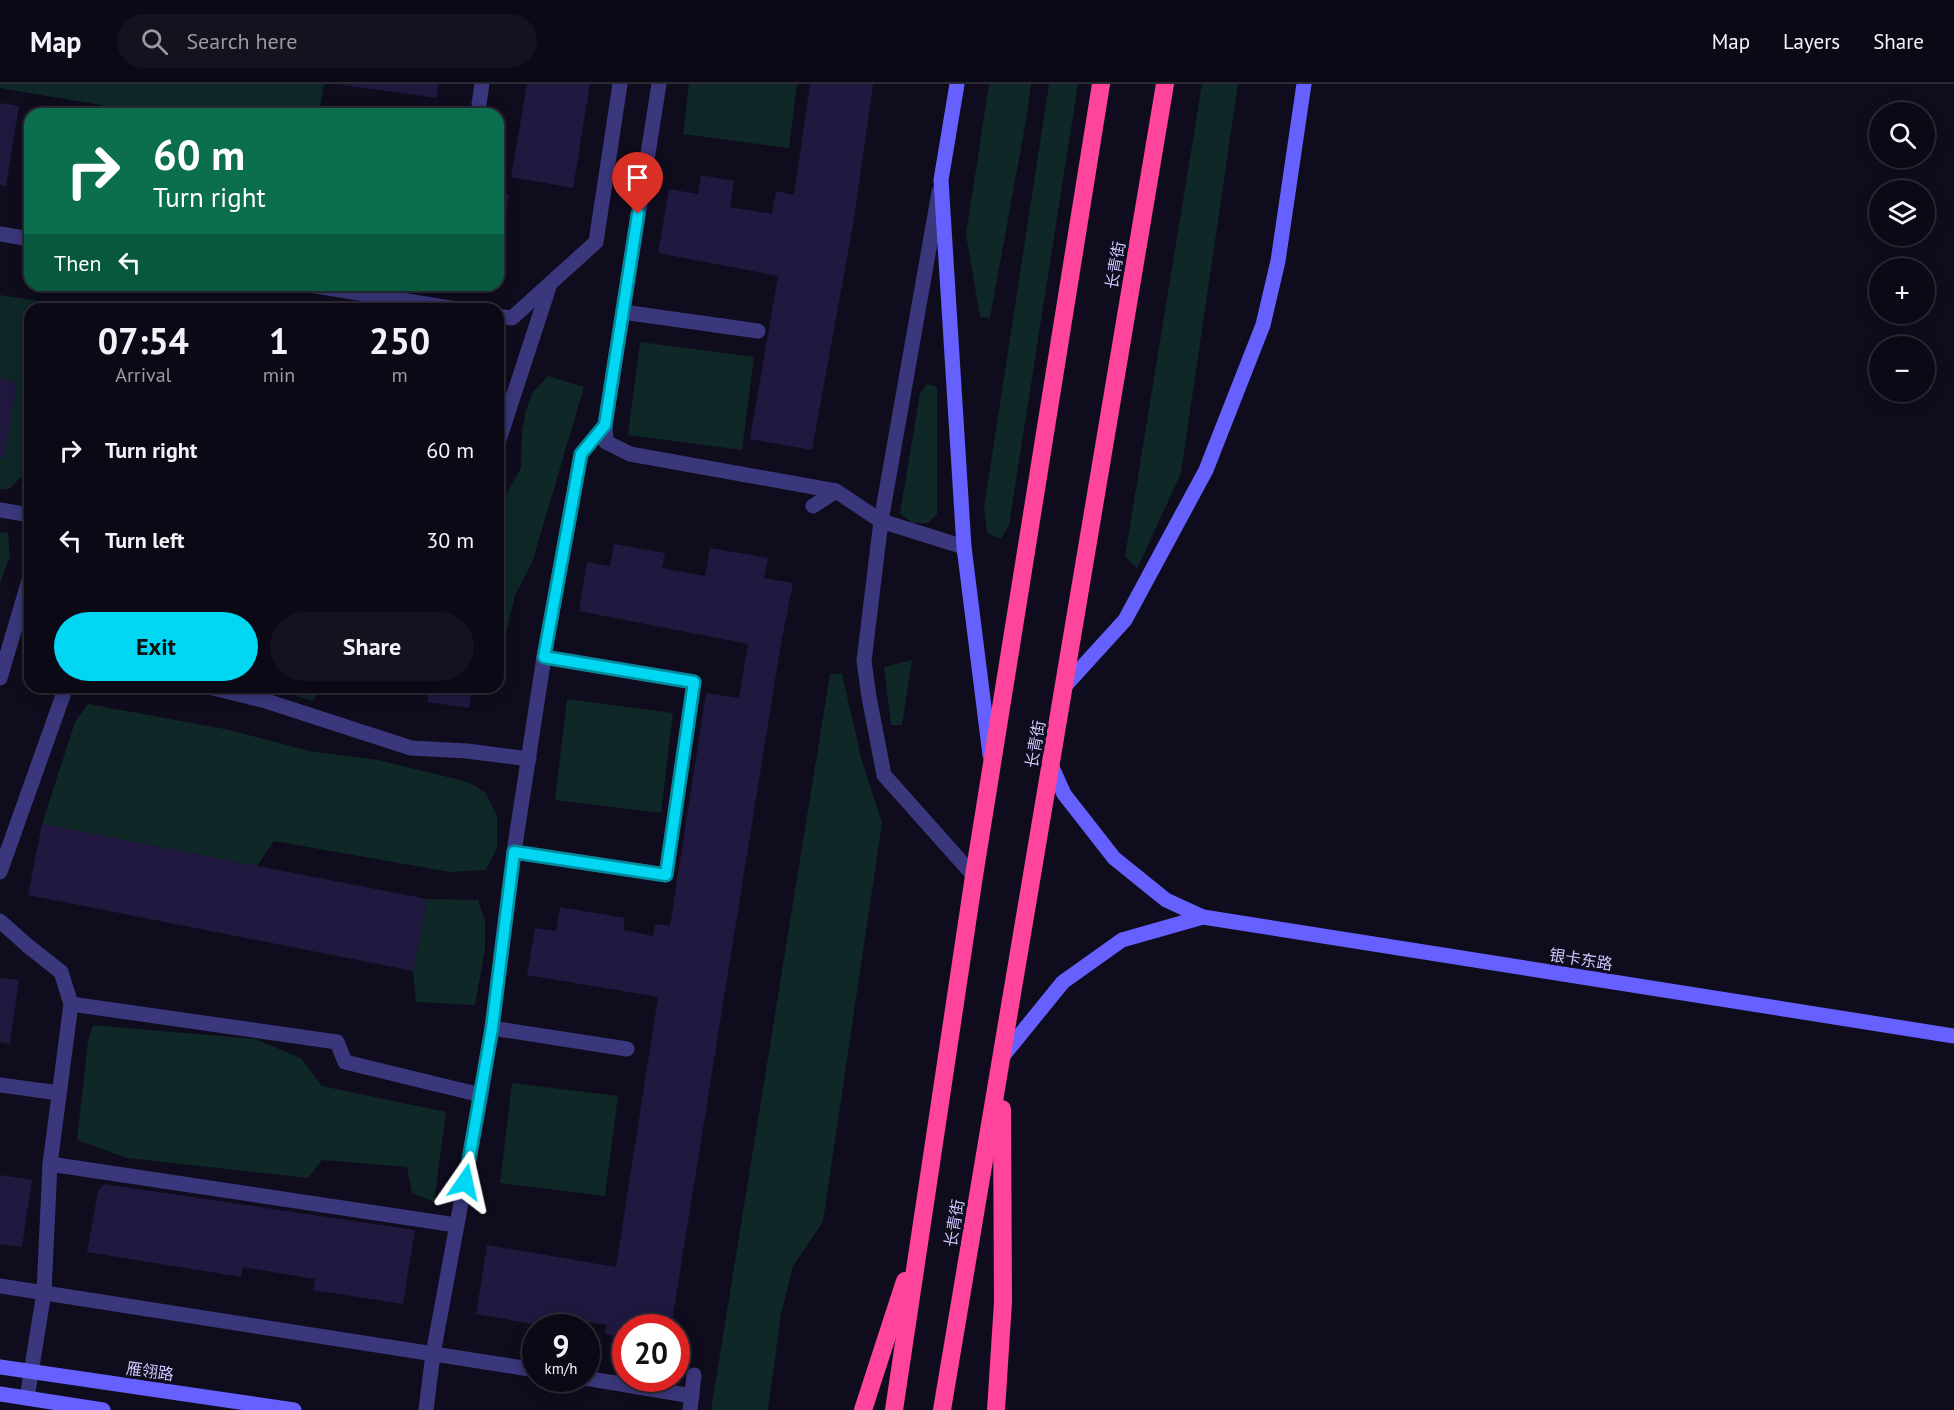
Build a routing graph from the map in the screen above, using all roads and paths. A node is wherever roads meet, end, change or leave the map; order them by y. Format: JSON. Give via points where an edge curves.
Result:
{"nodes":[{"id":1,"x":482,"y":84,"type":"edge"},
{"id":2,"x":620,"y":84,"type":"edge"},
{"id":3,"x":659,"y":84,"type":"edge"},
{"id":4,"x":957,"y":84,"type":"edge"},
{"id":5,"x":1101,"y":84,"type":"edge"},
{"id":6,"x":1165,"y":84,"type":"edge"},
{"id":7,"x":1304,"y":84,"type":"edge"},
{"id":8,"x":479,"y":104,"type":"dead end"},
{"id":9,"x":941,"y":180,"type":"junction"},
{"id":10,"x":0,"y":234,"type":"edge"},
{"id":11,"x":24,"y":238,"type":"edge"},
{"id":12,"x":550,"y":284,"type":"junction"},
{"id":13,"x":346,"y":291,"type":"edge"},
{"id":14,"x":420,"y":303,"type":"edge"},
{"id":15,"x":623,"y":312,"type":"junction"},
{"id":16,"x":504,"y":317,"type":"edge"},
{"id":17,"x":758,"y":331,"type":"dead end"},
{"id":18,"x":504,"y":425,"type":"edge"},
{"id":19,"x":605,"y":425,"type":"junction"},
{"id":20,"x":836,"y":491,"type":"junction"},
{"id":21,"x":813,"y":507,"type":"dead end"},
{"id":22,"x":0,"y":510,"type":"edge"},
{"id":23,"x":24,"y":514,"type":"edge"},
{"id":24,"x":881,"y":521,"type":"junction"},
{"id":25,"x":963,"y":547,"type":"junction"},
{"id":26,"x":24,"y":597,"type":"edge"},
{"id":27,"x":544,"y":657,"type":"junction"},
{"id":28,"x":0,"y":678,"type":"edge"},
{"id":29,"x":1064,"y":687,"type":"junction"},
{"id":30,"x":64,"y":693,"type":"edge"},
{"id":31,"x":233,"y":693,"type":"edge"},
{"id":32,"x":529,"y":759,"type":"junction"},
{"id":33,"x":1051,"y":765,"type":"junction"},
{"id":34,"x":991,"y":766,"type":"junction"},
{"id":35,"x":514,"y":852,"type":"junction"},
{"id":36,"x":0,"y":872,"type":"edge"},
{"id":37,"x":974,"y":876,"type":"junction"},
{"id":38,"x":1203,"y":917,"type":"junction"},
{"id":39,"x":0,"y":921,"type":"edge"},
{"id":40,"x":71,"y":1004,"type":"junction"},
{"id":41,"x":492,"y":1028,"type":"junction"},
{"id":42,"x":1954,"y":1036,"type":"edge"},
{"id":43,"x":627,"y":1049,"type":"dead end"},
{"id":44,"x":1002,"y":1057,"type":"junction"},
{"id":45,"x":0,"y":1085,"type":"edge"},
{"id":46,"x":59,"y":1093,"type":"junction"},
{"id":47,"x":481,"y":1095,"type":"junction"},
{"id":48,"x":50,"y":1164,"type":"junction"},
{"id":49,"x":456,"y":1225,"type":"junction"},
{"id":50,"x":921,"y":1230,"type":"junction"},
{"id":51,"x":0,"y":1286,"type":"edge"},
{"id":52,"x":44,"y":1292,"type":"junction"},
{"id":53,"x":433,"y":1354,"type":"junction"},
{"id":54,"x":0,"y":1367,"type":"edge"},
{"id":55,"x":522,"y":1368,"type":"edge"},
{"id":56,"x":30,"y":1371,"type":"junction"},
{"id":57,"x":694,"y":1375,"type":"dead end"},
{"id":58,"x":600,"y":1382,"type":"edge"},
{"id":59,"x":0,"y":1394,"type":"edge"},
{"id":60,"x":27,"y":1398,"type":"junction"},
{"id":61,"x":691,"y":1403,"type":"edge"},
{"id":62,"x":103,"y":1410,"type":"edge"},
{"id":63,"x":294,"y":1410,"type":"edge"},
{"id":64,"x":426,"y":1410,"type":"edge"},
{"id":65,"x":863,"y":1410,"type":"edge"},
{"id":66,"x":894,"y":1410,"type":"edge"},
{"id":67,"x":942,"y":1410,"type":"edge"},
{"id":68,"x":996,"y":1410,"type":"edge"}],
"edges":[{"from":1,"to":8,"type":"lane"},
{"from":2,"to":12,"type":"lane","via":[[596,242]]},
{"from":3,"to":15,"type":"lane"},
{"from":4,"to":9,"type":"street"},
{"from":5,"to":34,"type":"highway","name":"长青街"},
{"from":6,"to":29,"type":"highway","name":"长青街"},
{"from":7,"to":29,"type":"street","via":[[1278,261],[1263,325],[1211,459],[1125,620]]},
{"from":9,"to":24,"type":"lane"},
{"from":9,"to":25,"type":"street"},
{"from":10,"to":11,"type":"lane"},
{"from":12,"to":16,"type":"lane","via":[[512,318]]},
{"from":12,"to":18,"type":"lane"},
{"from":13,"to":14,"type":"lane"},
{"from":15,"to":17,"type":"lane"},
{"from":15,"to":19,"type":"lane"},
{"from":19,"to":20,"type":"lane","via":[[606,442],[630,454]]},
{"from":19,"to":27,"type":"lane","via":[[581,454]]},
{"from":20,"to":21,"type":"lane"},
{"from":20,"to":24,"type":"lane"},
{"from":22,"to":23,"type":"lane"},
{"from":24,"to":25,"type":"lane"},
{"from":24,"to":37,"type":"lane","via":[[864,662],[884,776]]},
{"from":25,"to":34,"type":"street"},
{"from":26,"to":28,"type":"lane"},
{"from":27,"to":32,"type":"lane"},
{"from":27,"to":35,"type":"lane","via":[[694,682],[666,875]]},
{"from":29,"to":33,"type":"highway","name":"长青街"},
{"from":30,"to":36,"type":"lane"},
{"from":31,"to":32,"type":"lane","via":[[411,748]]},
{"from":32,"to":35,"type":"lane"},
{"from":33,"to":38,"type":"street","via":[[1064,794],[1114,858],[1166,900]]},
{"from":33,"to":44,"type":"highway","name":"长青街"},
{"from":34,"to":37,"type":"highway","name":"长青街"},
{"from":35,"to":41,"type":"lane"},
{"from":37,"to":50,"type":"highway","name":"长青街"},
{"from":38,"to":42,"type":"street","name":"银卡东路"},
{"from":38,"to":44,"type":"street","via":[[1122,940],[1063,982]]},
{"from":39,"to":40,"type":"lane","via":[[61,972]]},
{"from":40,"to":46,"type":"lane"},
{"from":40,"to":47,"type":"lane","via":[[337,1042],[345,1062]]},
{"from":41,"to":43,"type":"lane"},
{"from":41,"to":47,"type":"lane"},
{"from":44,"to":67,"type":"highway","name":"长青街"},
{"from":44,"to":68,"type":"highway","via":[[1003,1302]]},
{"from":45,"to":46,"type":"lane"},
{"from":46,"to":48,"type":"lane"},
{"from":47,"to":49,"type":"lane"},
{"from":48,"to":49,"type":"lane"},
{"from":48,"to":52,"type":"lane"},
{"from":49,"to":53,"type":"lane"},
{"from":50,"to":65,"type":"highway"},
{"from":50,"to":66,"type":"highway","name":"长青街"},
{"from":51,"to":52,"type":"lane"},
{"from":52,"to":53,"type":"lane"},
{"from":52,"to":56,"type":"lane"},
{"from":53,"to":55,"type":"lane"},
{"from":53,"to":64,"type":"lane"},
{"from":54,"to":56,"type":"street","name":"雁翎路"},
{"from":56,"to":60,"type":"lane"},
{"from":56,"to":63,"type":"street","name":"雁翎路"},
{"from":57,"to":61,"type":"lane"},
{"from":58,"to":61,"type":"lane"},
{"from":59,"to":60,"type":"street"},
{"from":60,"to":62,"type":"street"}]}
